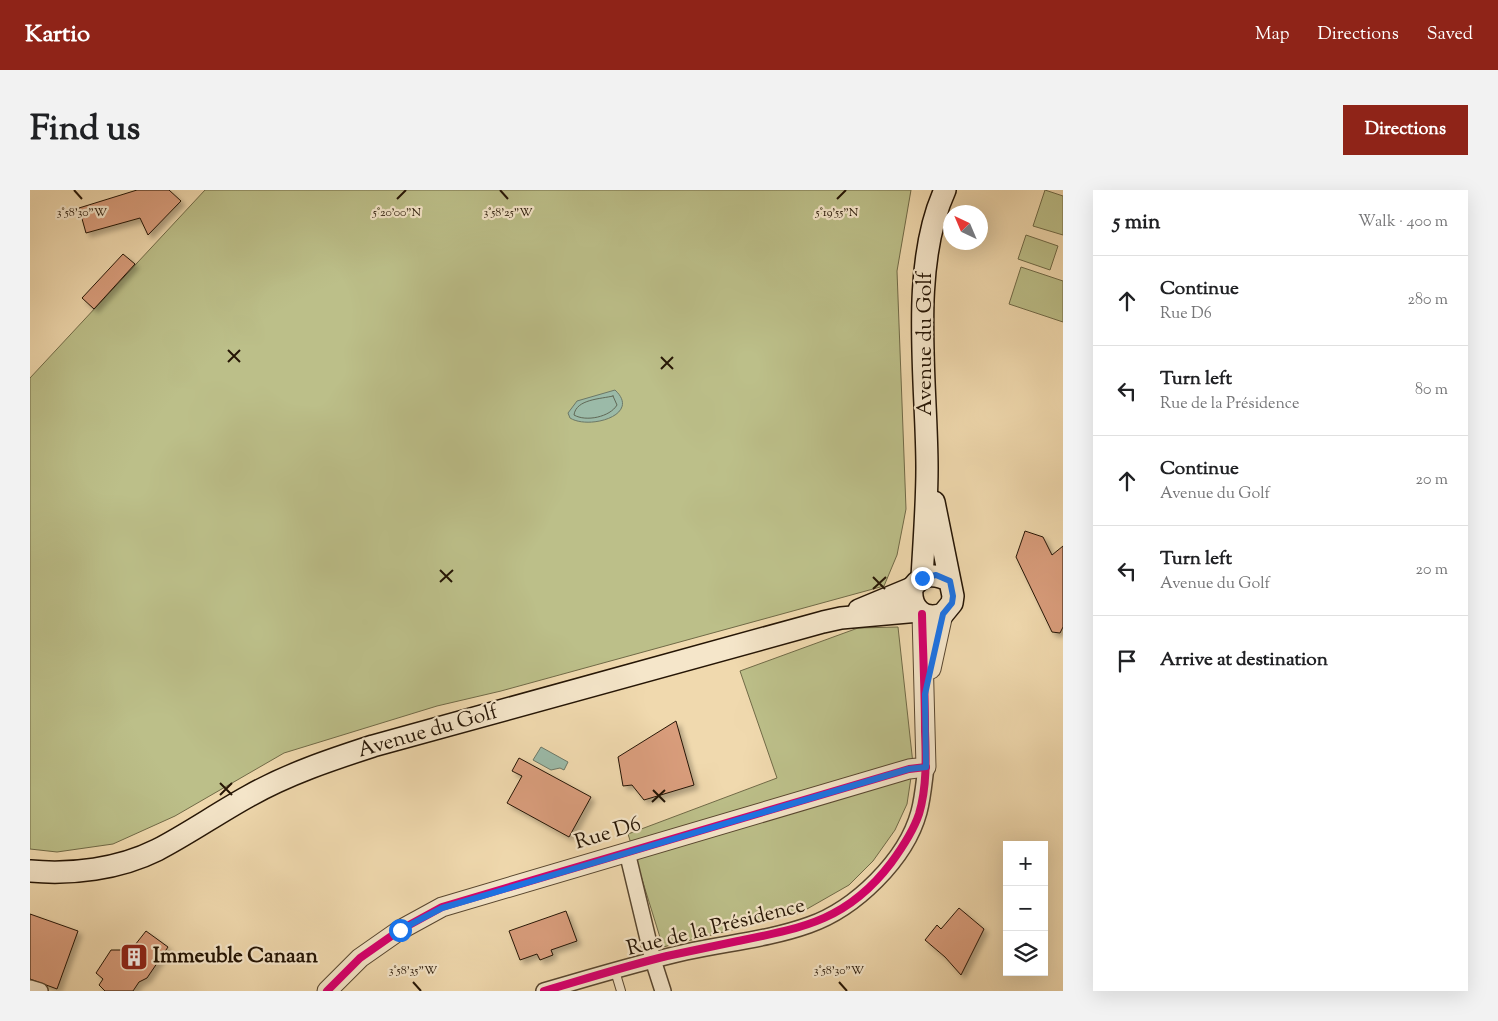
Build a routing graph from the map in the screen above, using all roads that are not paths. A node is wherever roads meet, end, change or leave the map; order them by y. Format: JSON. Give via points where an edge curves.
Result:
{"nodes":[{"id":1,"x":945,"y":190,"type":"edge"},
{"id":2,"x":927,"y":470,"type":"junction"},
{"id":3,"x":950,"y":581,"type":"junction"},
{"id":4,"x":917,"y":583,"type":"junction"},
{"id":5,"x":920,"y":613,"type":"junction"},
{"id":6,"x":943,"y":614,"type":"junction"},
{"id":7,"x":841,"y":618,"type":"junction"},
{"id":8,"x":925,"y":694,"type":"junction"},
{"id":9,"x":926,"y":767,"type":"junction"},
{"id":10,"x":627,"y":852,"type":"junction"},
{"id":11,"x":30,"y":871,"type":"edge"},
{"id":12,"x":653,"y":960,"type":"junction"},
{"id":13,"x":615,"y":971,"type":"junction"},
{"id":14,"x":30,"y":988,"type":"edge"},
{"id":15,"x":619,"y":990,"type":"edge"},
{"id":16,"x":40,"y":991,"type":"edge"},
{"id":17,"x":327,"y":991,"type":"edge"},
{"id":18,"x":544,"y":991,"type":"edge"},
{"id":19,"x":664,"y":991,"type":"edge"}],
"edges":[{"from":1,"to":2,"type":"main road","name":"Avenue du Golf","via":[[933,224],[924,271]]},
{"from":2,"to":3,"type":"main road","name":"Avenue du Golf"},
{"from":2,"to":4,"type":"main road","name":"Avenue du Golf"},
{"from":3,"to":4,"type":"main road","name":"Avenue du Golf","via":[[936,575]]},
{"from":3,"to":6,"type":"main road","name":"Avenue du Golf","via":[[952,603]]},
{"from":4,"to":5,"type":"main road","name":"Avenue du Golf","via":[[912,603]]},
{"from":4,"to":7,"type":"main road","name":"Avenue du Golf"},
{"from":5,"to":6,"type":"main road","name":"Avenue du Golf"},
{"from":5,"to":7,"type":"main road","name":"Avenue du Golf"},
{"from":5,"to":8,"type":"street","name":"Rue de la Présidence"},
{"from":6,"to":8,"type":"street","name":"Rue de la Présidence"},
{"from":7,"to":11,"type":"main road","name":"Avenue du Golf","via":[[373,746],[318,764],[250,796],[155,851],[105,868],[50,873]]},
{"from":8,"to":9,"type":"street","name":"Rue de la Présidence"},
{"from":9,"to":10,"type":"street","name":"Rue D6","via":[[909,769]]},
{"from":9,"to":12,"type":"street","name":"Rue de la Présidence","via":[[919,813],[912,831],[880,877],[854,900],[835,913],[788,932]]},
{"from":10,"to":12,"type":"street"},
{"from":10,"to":17,"type":"street","name":"Rue D6","via":[[442,908],[400,930],[360,958]]},
{"from":12,"to":13,"type":"street","name":"Rue de la Présidence"},
{"from":12,"to":19,"type":"street"},
{"from":13,"to":15,"type":"lane"},
{"from":13,"to":18,"type":"street","name":"Rue de la Présidence"},
{"from":14,"to":16,"type":"street"}]}
